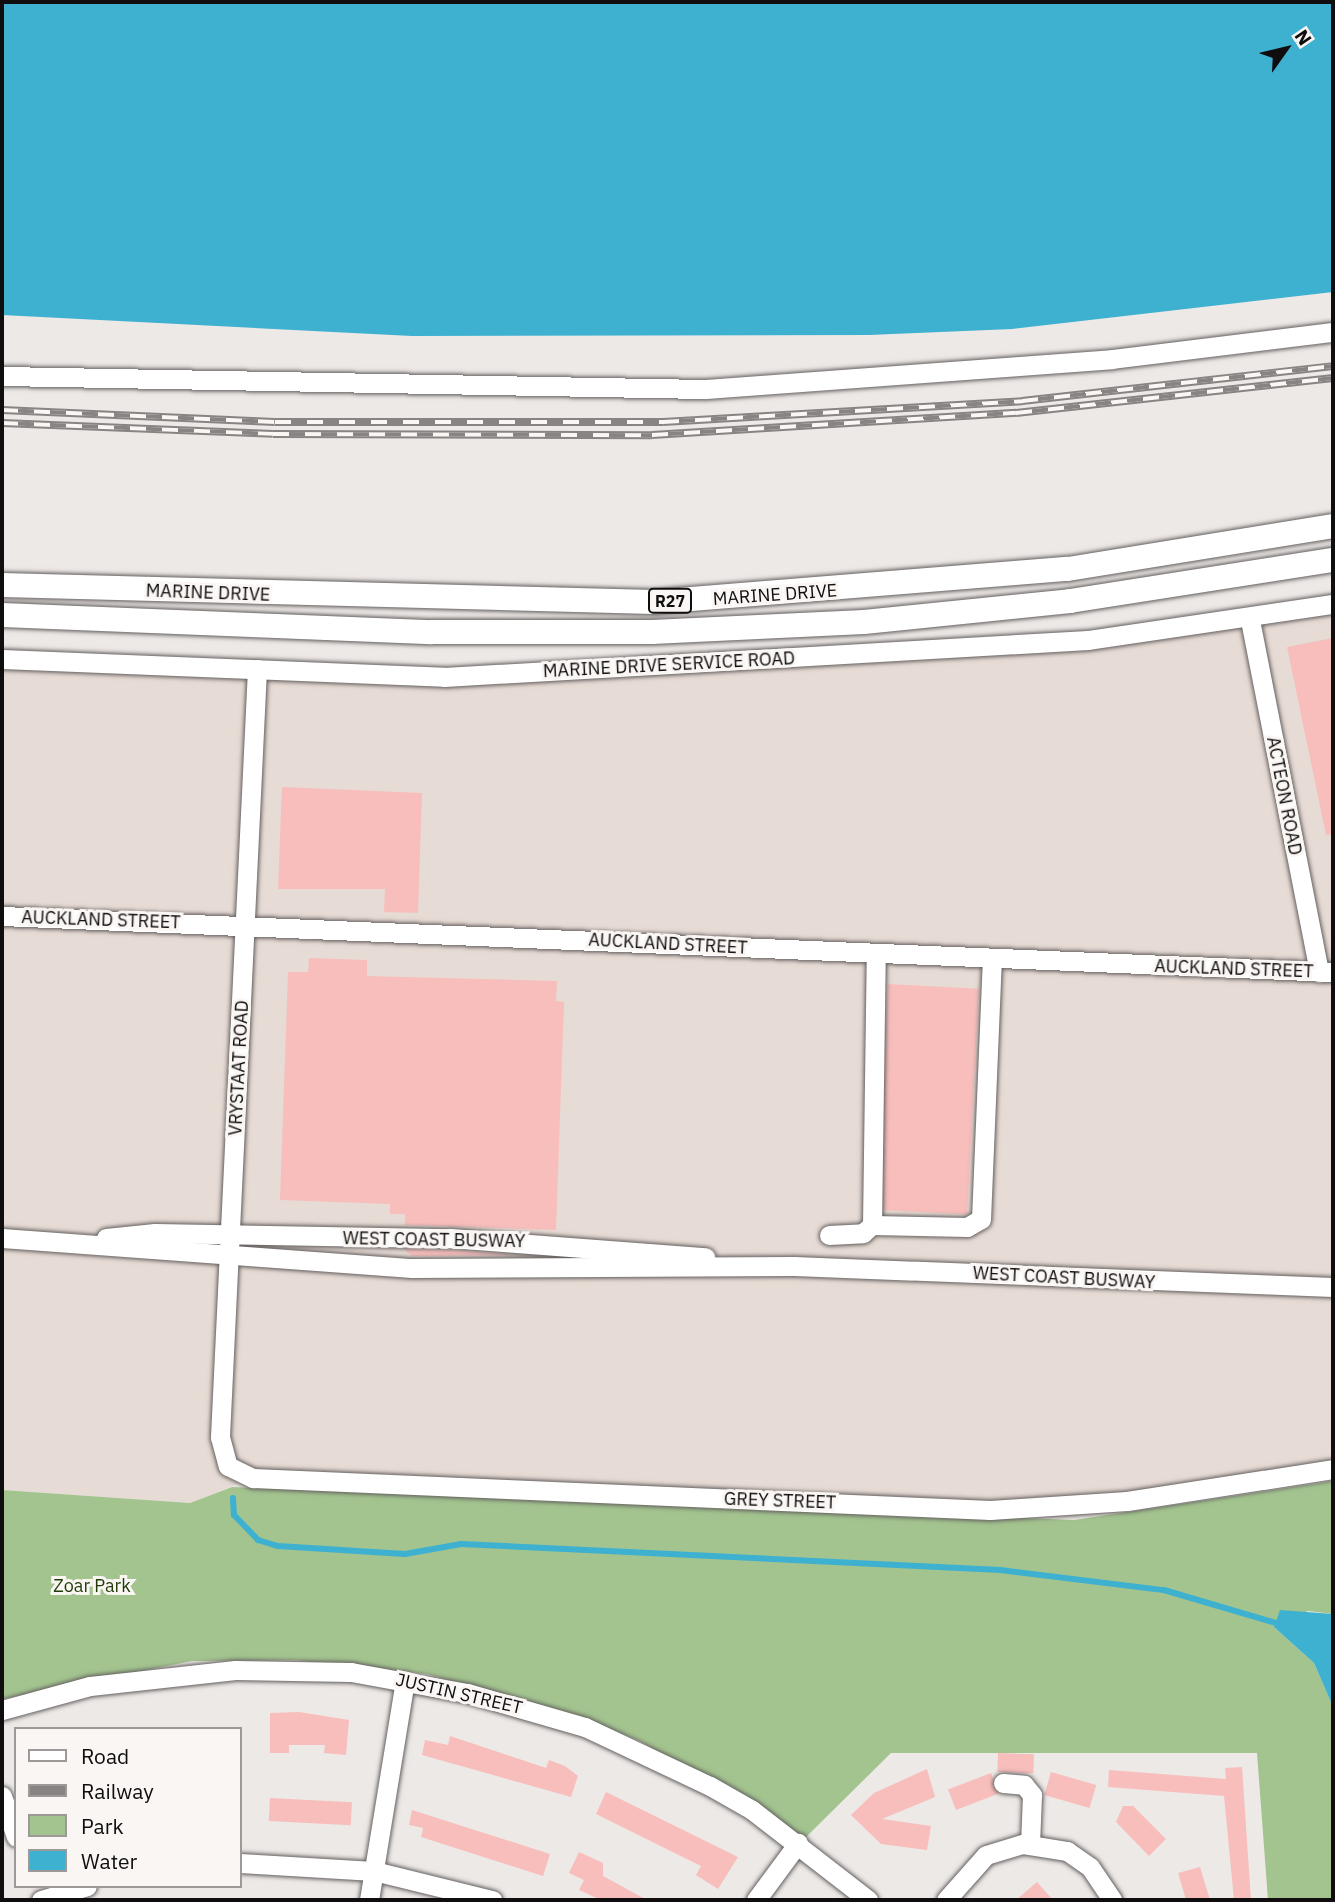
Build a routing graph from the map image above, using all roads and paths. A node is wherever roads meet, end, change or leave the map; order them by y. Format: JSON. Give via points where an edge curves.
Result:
{"nodes":[{"id":1,"x":1333,"y":332,"type":"edge"},
{"id":2,"x":2,"y":376,"type":"edge"},
{"id":3,"x":1333,"y":526,"type":"edge"},
{"id":4,"x":1333,"y":560,"type":"edge"},
{"id":5,"x":2,"y":584,"type":"edge"},
{"id":6,"x":1333,"y":604,"type":"edge"},
{"id":7,"x":2,"y":615,"type":"edge"},
{"id":8,"x":1250,"y":620,"type":"junction"},
{"id":9,"x":2,"y":659,"type":"edge"},
{"id":10,"x":257,"y":669,"type":"junction"},
{"id":11,"x":2,"y":916,"type":"edge"},
{"id":12,"x":246,"y":925,"type":"junction"},
{"id":13,"x":876,"y":953,"type":"junction"},
{"id":14,"x":992,"y":960,"type":"junction"},
{"id":15,"x":1326,"y":972,"type":"edge"},
{"id":16,"x":872,"y":1224,"type":"junction"},
{"id":17,"x":231,"y":1235,"type":"junction"},
{"id":18,"x":829,"y":1235,"type":"dead end"},
{"id":19,"x":2,"y":1238,"type":"edge"},
{"id":20,"x":74,"y":1241,"type":"junction"},
{"id":21,"x":230,"y":1259,"type":"junction"},
{"id":22,"x":794,"y":1266,"type":"junction"},
{"id":23,"x":1333,"y":1287,"type":"edge"},
{"id":24,"x":228,"y":1466,"type":"joint"},
{"id":25,"x":1333,"y":1469,"type":"edge"},
{"id":26,"x":405,"y":1681,"type":"junction"},
{"id":27,"x":2,"y":1710,"type":"edge"},
{"id":28,"x":1003,"y":1783,"type":"dead end"},
{"id":29,"x":2,"y":1796,"type":"edge"},
{"id":30,"x":14,"y":1831,"type":"edge"},
{"id":31,"x":798,"y":1843,"type":"junction"},
{"id":32,"x":1030,"y":1844,"type":"junction"},
{"id":33,"x":242,"y":1863,"type":"edge"},
{"id":34,"x":374,"y":1871,"type":"junction"},
{"id":35,"x":80,"y":1888,"type":"edge"},
{"id":36,"x":39,"y":1900,"type":"edge"},
{"id":37,"x":369,"y":1900,"type":"edge"},
{"id":38,"x":492,"y":1900,"type":"edge"},
{"id":39,"x":756,"y":1900,"type":"edge"},
{"id":40,"x":867,"y":1900,"type":"edge"},
{"id":41,"x":946,"y":1900,"type":"edge"},
{"id":42,"x":1112,"y":1900,"type":"edge"}],
"edges":[{"from":1,"to":2,"type":"street","via":[[1099,360],[705,389]]},
{"from":3,"to":5,"type":"main road","name":"MARINE DRIVE","number":"R27","via":[[1068,569],[678,600],[445,601]]},
{"from":4,"to":7,"type":"main road","name":"MARINE DRIVE","number":"R27","via":[[1070,601],[864,622],[665,631],[432,632]]},
{"from":6,"to":8,"type":"street","name":"MARINE DRIVE SERVICE ROAD"},
{"from":8,"to":10,"type":"street","name":"MARINE DRIVE SERVICE ROAD","via":[[1088,640],[444,677]]},
{"from":8,"to":15,"type":"street","name":"ACTEON ROAD"},
{"from":9,"to":10,"type":"street","name":"MARINE DRIVE SERVICE ROAD"},
{"from":10,"to":12,"type":"street","name":"VRYSTAAT ROAD"},
{"from":11,"to":12,"type":"street","name":"AUCKLAND STREET"},
{"from":12,"to":13,"type":"street","name":"AUCKLAND STREET"},
{"from":12,"to":17,"type":"street","name":"VRYSTAAT ROAD"},
{"from":13,"to":14,"type":"street","name":"AUCKLAND STREET"},
{"from":13,"to":16,"type":"street"},
{"from":14,"to":15,"type":"street","name":"AUCKLAND STREET"},
{"from":14,"to":16,"type":"street","via":[[981,1219],[967,1227]]},
{"from":16,"to":18,"type":"street","via":[[863,1233]]},
{"from":17,"to":20,"type":"street","name":"WEST COAST BUSWAY","via":[[155,1233]]},
{"from":17,"to":21,"type":"street","name":"VRYSTAAT ROAD"},
{"from":17,"to":22,"type":"street","name":"WEST COAST BUSWAY","via":[[571,1244]]},
{"from":19,"to":20,"type":"street","name":"WEST COAST BUSWAY"},
{"from":20,"to":21,"type":"street","name":"WEST COAST BUSWAY"},
{"from":21,"to":22,"type":"street","name":"WEST COAST BUSWAY","via":[[412,1268]]},
{"from":21,"to":24,"type":"street","name":"VRYSTAAT ROAD","via":[[220,1437]]},
{"from":22,"to":23,"type":"street","name":"WEST COAST BUSWAY"},
{"from":24,"to":25,"type":"street","name":"GREY STREET","via":[[253,1478],[990,1510],[1127,1501]]},
{"from":26,"to":27,"type":"street","name":"JUSTIN STREET","via":[[351,1672],[235,1670],[90,1686]]},
{"from":26,"to":31,"type":"street","name":"JUSTIN STREET","via":[[584,1727],[710,1786]]},
{"from":26,"to":34,"type":"street"},
{"from":28,"to":32,"type":"street","via":[[1024,1784],[1032,1795]]},
{"from":29,"to":30,"type":"street"},
{"from":31,"to":39,"type":"street"},
{"from":31,"to":40,"type":"street","name":"JUSTIN STREET"},
{"from":32,"to":41,"type":"street","via":[[986,1855]]},
{"from":32,"to":42,"type":"street","via":[[1067,1851],[1090,1867]]},
{"from":33,"to":34,"type":"street"},
{"from":34,"to":37,"type":"street"},
{"from":34,"to":38,"type":"street"},
{"from":35,"to":36,"type":"street"}]}
